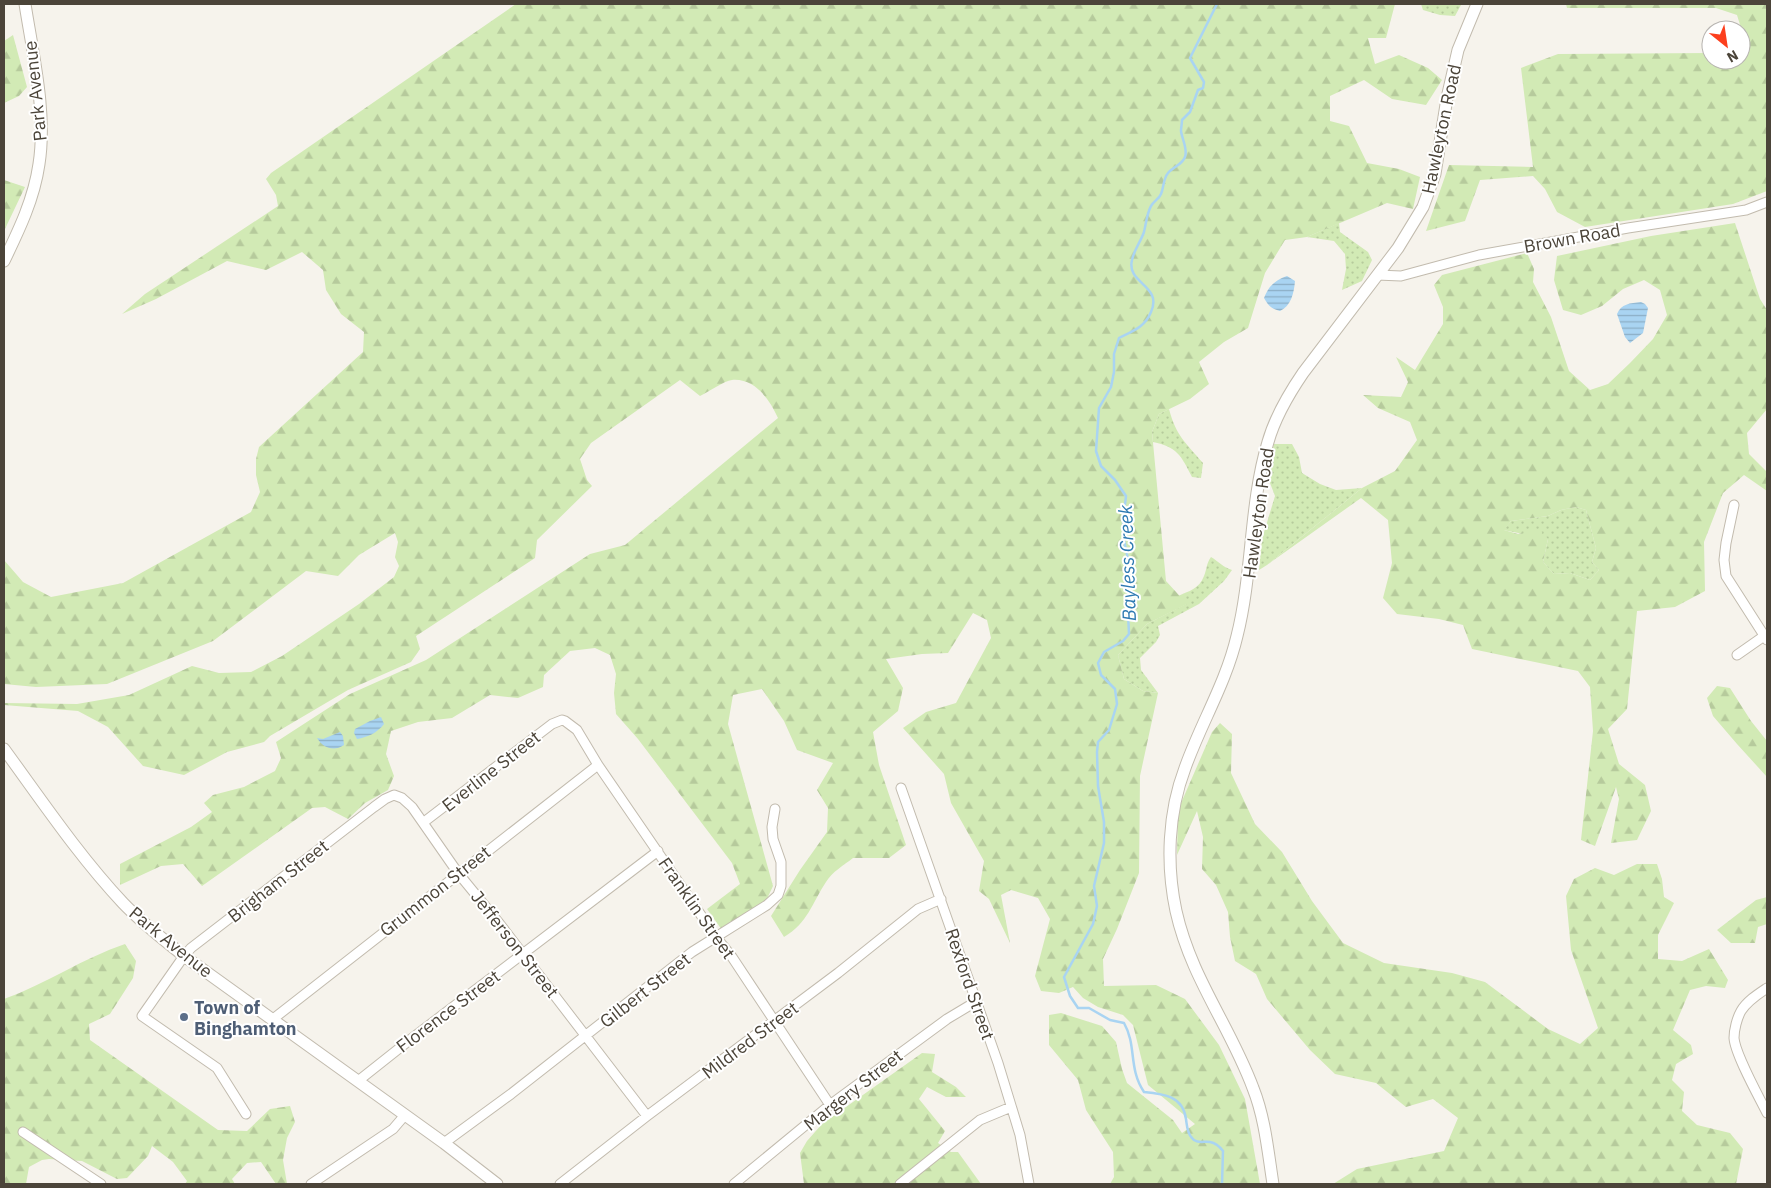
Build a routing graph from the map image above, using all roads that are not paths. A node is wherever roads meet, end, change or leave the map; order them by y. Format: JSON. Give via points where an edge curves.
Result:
{"nodes":[{"id":1,"x":25,"y":4,"type":"edge"},
{"id":2,"x":1477,"y":4,"type":"edge"},
{"id":3,"x":1767,"y":202,"type":"edge"},
{"id":4,"x":4,"y":261,"type":"edge"},
{"id":5,"x":1377,"y":275,"type":"junction"},
{"id":6,"x":1734,"y":506,"type":"dead end"},
{"id":7,"x":1766,"y":637,"type":"edge"},
{"id":8,"x":1737,"y":655,"type":"dead end"},
{"id":9,"x":558,"y":722,"type":"joint"},
{"id":10,"x":4,"y":749,"type":"edge"},
{"id":11,"x":598,"y":765,"type":"junction"},
{"id":12,"x":901,"y":788,"type":"dead end"},
{"id":13,"x":374,"y":807,"type":"joint"},
{"id":14,"x":775,"y":809,"type":"dead end"},
{"id":15,"x":424,"y":822,"type":"junction"},
{"id":16,"x":658,"y":851,"type":"junction"},
{"id":17,"x":458,"y":873,"type":"junction"},
{"id":18,"x":941,"y":899,"type":"junction"},
{"id":19,"x":716,"y":937,"type":"junction"},
{"id":20,"x":523,"y":954,"type":"junction"},
{"id":21,"x":184,"y":956,"type":"junction"},
{"id":22,"x":1767,"y":988,"type":"edge"},
{"id":23,"x":977,"y":1001,"type":"junction"},
{"id":24,"x":273,"y":1019,"type":"junction"},
{"id":25,"x":775,"y":1021,"type":"junction"},
{"id":26,"x":586,"y":1036,"type":"junction"},
{"id":27,"x":358,"y":1081,"type":"junction"},
{"id":28,"x":830,"y":1105,"type":"junction"},
{"id":29,"x":1011,"y":1107,"type":"junction"},
{"id":30,"x":1767,"y":1113,"type":"edge"},
{"id":31,"x":246,"y":1114,"type":"dead end"},
{"id":32,"x":405,"y":1115,"type":"junction"},
{"id":33,"x":647,"y":1116,"type":"junction"},
{"id":34,"x":23,"y":1132,"type":"dead end"},
{"id":35,"x":444,"y":1144,"type":"junction"},
{"id":36,"x":101,"y":1184,"type":"edge"},
{"id":37,"x":311,"y":1184,"type":"edge"},
{"id":38,"x":497,"y":1184,"type":"edge"},
{"id":39,"x":560,"y":1184,"type":"edge"},
{"id":40,"x":734,"y":1184,"type":"edge"},
{"id":41,"x":900,"y":1184,"type":"edge"},
{"id":42,"x":1029,"y":1184,"type":"edge"},
{"id":43,"x":1273,"y":1184,"type":"edge"}],
"edges":[{"from":1,"to":4,"type":"street","name":"Park Avenue","via":[[40,110],[41,152],[33,193]]},
{"from":2,"to":5,"type":"street","name":"Hawleyton Road","via":[[1462,37],[1455,63],[1439,155],[1428,196],[1406,236]]},
{"from":3,"to":5,"type":"street","name":"Brown Road","via":[[1746,210],[1479,255],[1402,276]]},
{"from":5,"to":43,"type":"street","name":"Hawleyton Road","via":[[1303,373],[1274,423],[1262,464],[1247,588],[1237,638],[1219,691],[1185,767],[1174,803],[1170,850],[1176,910],[1191,962],[1253,1087]]},
{"from":6,"to":7,"type":"street","via":[[1724,560],[1726,576]]},
{"from":7,"to":8,"type":"street"},
{"from":9,"to":11,"type":"street","name":"Franklin Street","via":[[565,721],[576,730]]},
{"from":9,"to":15,"type":"street","name":"Everline Street"},
{"from":10,"to":21,"type":"street","name":"Park Avenue","via":[[108,886],[136,916]]},
{"from":11,"to":16,"type":"street","name":"Franklin Street"},
{"from":11,"to":17,"type":"street","name":"Grummon Street"},
{"from":12,"to":18,"type":"street","name":"Rexford Street"},
{"from":13,"to":15,"type":"street","name":"Jefferson Street","via":[[385,799],[398,796]]},
{"from":13,"to":21,"type":"street","name":"Brigham Street"},
{"from":14,"to":19,"type":"street","name":"Gilbert Street","via":[[773,839],[781,862],[778,895],[767,906]]},
{"from":15,"to":17,"type":"street","name":"Jefferson Street"},
{"from":16,"to":19,"type":"street","name":"Franklin Street"},
{"from":16,"to":20,"type":"street","name":"Florence Street"},
{"from":17,"to":20,"type":"street","name":"Jefferson Street"},
{"from":17,"to":24,"type":"street","name":"Grummon Street"},
{"from":18,"to":23,"type":"street","name":"Rexford Street"},
{"from":18,"to":25,"type":"street","name":"Mildred Street","via":[[918,909]]},
{"from":19,"to":25,"type":"street","name":"Franklin Street"},
{"from":19,"to":26,"type":"street","name":"Gilbert Street","via":[[692,952]]},
{"from":20,"to":26,"type":"street","name":"Jefferson Street"},
{"from":20,"to":27,"type":"street","name":"Florence Street"},
{"from":21,"to":24,"type":"street","name":"Park Avenue"},
{"from":21,"to":31,"type":"street","name":"Brigham Street","via":[[142,1016],[217,1068]]},
{"from":22,"to":30,"type":"street","via":[[1741,1011],[1734,1037],[1741,1060]]},
{"from":23,"to":28,"type":"street","name":"Margery Street","via":[[947,1019]]},
{"from":23,"to":29,"type":"street","name":"Rexford Street"},
{"from":24,"to":27,"type":"street","name":"Park Avenue"},
{"from":25,"to":28,"type":"street","name":"Franklin Street"},
{"from":25,"to":33,"type":"street","name":"Mildred Street"},
{"from":26,"to":33,"type":"street","name":"Jefferson Street"},
{"from":26,"to":35,"type":"street","name":"Gilbert Street"},
{"from":27,"to":32,"type":"street","name":"Park Avenue"},
{"from":28,"to":40,"type":"street","name":"Margery Street"},
{"from":29,"to":41,"type":"street","via":[[980,1120]]},
{"from":29,"to":42,"type":"street","name":"Rexford Street"},
{"from":32,"to":35,"type":"street","name":"Park Avenue"},
{"from":32,"to":37,"type":"street","via":[[392,1129]]},
{"from":33,"to":39,"type":"street","name":"Mildred Street"},
{"from":34,"to":36,"type":"street"},
{"from":35,"to":38,"type":"street","name":"Park Avenue"}]}
